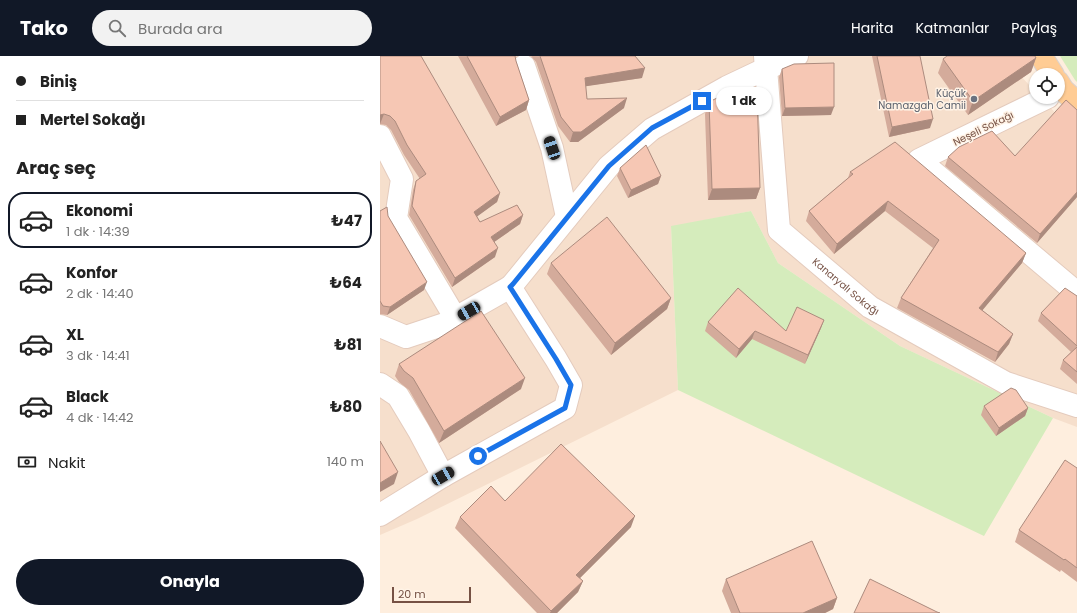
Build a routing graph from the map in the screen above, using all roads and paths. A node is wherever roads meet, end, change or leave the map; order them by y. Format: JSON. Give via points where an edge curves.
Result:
{"nodes":[{"id":1,"x":797,"y":56,"type":"edge"},
{"id":2,"x":1041,"y":56,"type":"edge"},
{"id":3,"x":765,"y":62,"type":"edge"},
{"id":4,"x":524,"y":66,"type":"dead end"},
{"id":5,"x":1048,"y":68,"type":"edge"},
{"id":6,"x":1032,"y":104,"type":"edge"},
{"id":7,"x":380,"y":136,"type":"edge"},
{"id":8,"x":567,"y":218,"type":"junction"},
{"id":9,"x":510,"y":287,"type":"junction"},
{"id":10,"x":1077,"y":293,"type":"edge"},
{"id":11,"x":456,"y":318,"type":"junction"},
{"id":12,"x":380,"y":326,"type":"edge"},
{"id":13,"x":380,"y":384,"type":"edge"},
{"id":14,"x":1077,"y":406,"type":"edge"},
{"id":15,"x":443,"y":476,"type":"junction"},
{"id":16,"x":380,"y":515,"type":"edge"}],
"edges":[{"from":1,"to":3,"type":"street"},
{"from":2,"to":5,"type":"main road"},
{"from":3,"to":8,"type":"street","via":[[727,87],[652,128],[609,166]]},
{"from":3,"to":14,"type":"street","name":"Kanaryalı Sokağı","via":[[779,230],[870,307],[1006,383]]},
{"from":4,"to":8,"type":"street","via":[[552,148]]},
{"from":6,"to":10,"type":"street","name":"Neşeli Sokağı","via":[[919,160]]},
{"from":7,"to":11,"type":"street","via":[[402,179],[396,218]]},
{"from":8,"to":9,"type":"street"},
{"from":9,"to":11,"type":"street"},
{"from":9,"to":15,"type":"street","via":[[571,385],[565,408]]},
{"from":11,"to":12,"type":"street","via":[[406,337]]},
{"from":13,"to":15,"type":"street","via":[[398,396]]},
{"from":15,"to":16,"type":"street"}]}
